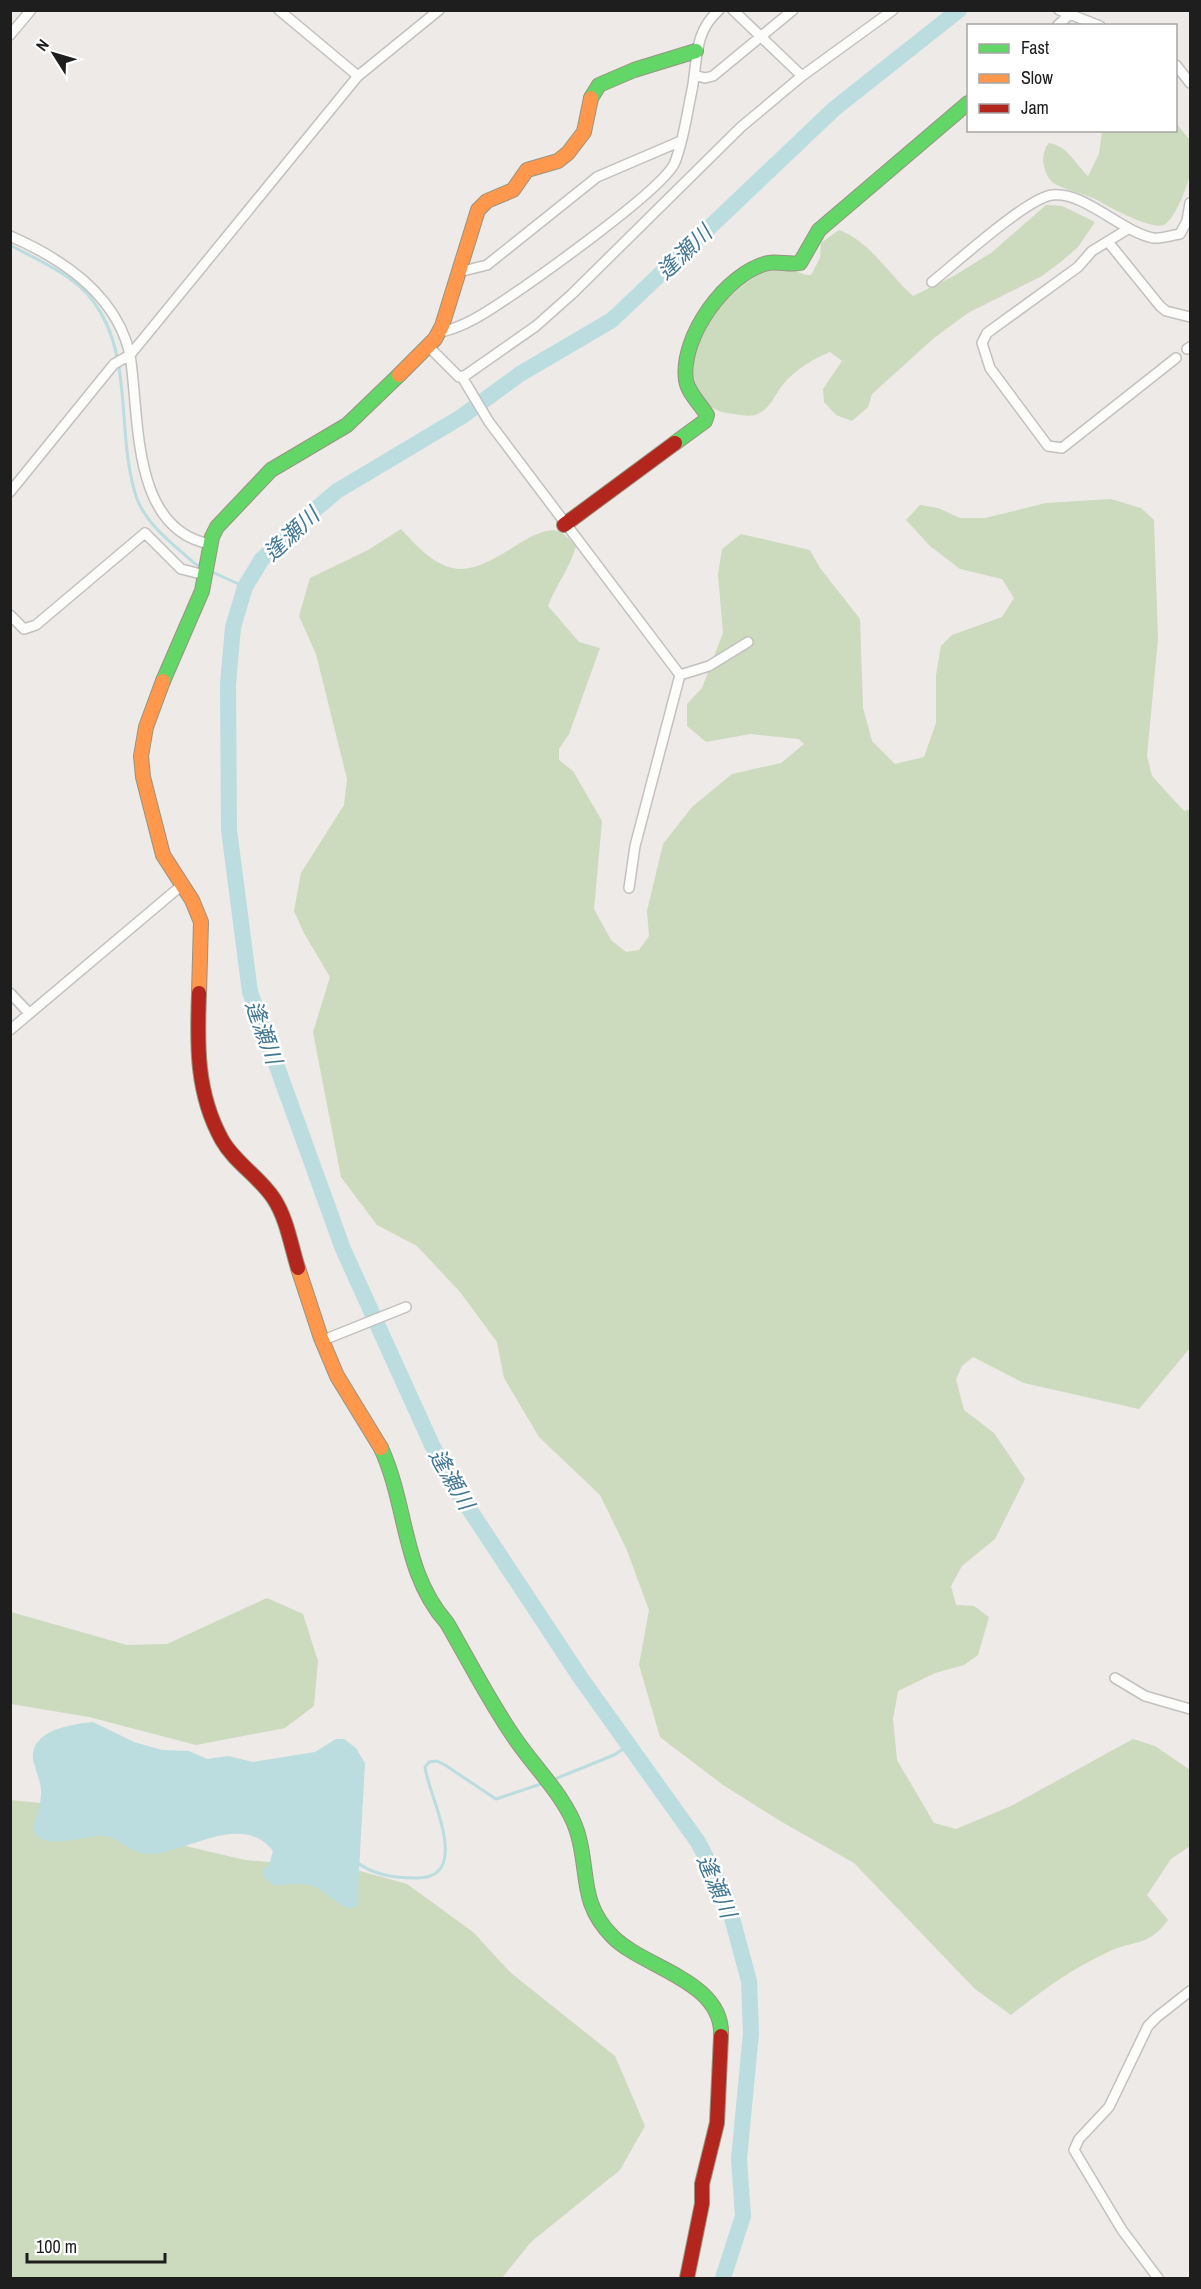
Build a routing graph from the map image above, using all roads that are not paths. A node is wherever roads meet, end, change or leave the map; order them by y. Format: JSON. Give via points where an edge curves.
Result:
{"nodes":[{"id":1,"x":31,"y":10,"type":"edge"},
{"id":2,"x":279,"y":10,"type":"edge"},
{"id":3,"x":439,"y":10,"type":"edge"},
{"id":4,"x":718,"y":10,"type":"edge"},
{"id":5,"x":733,"y":10,"type":"edge"},
{"id":6,"x":793,"y":10,"type":"edge"},
{"id":7,"x":893,"y":10,"type":"edge"},
{"id":8,"x":1059,"y":10,"type":"edge"},
{"id":9,"x":1069,"y":15,"type":"junction"},
{"id":10,"x":1059,"y":24,"type":"edge"},
{"id":11,"x":1094,"y":24,"type":"edge"},
{"id":12,"x":10,"y":35,"type":"edge"},
{"id":13,"x":760,"y":38,"type":"junction"},
{"id":14,"x":696,"y":51,"type":"junction"},
{"id":15,"x":1177,"y":66,"type":"edge"},
{"id":16,"x":694,"y":75,"type":"junction"},
{"id":17,"x":358,"y":76,"type":"junction"},
{"id":18,"x":802,"y":76,"type":"junction"},
{"id":19,"x":1191,"y":83,"type":"edge"},
{"id":20,"x":967,"y":105,"type":"edge"},
{"id":21,"x":681,"y":141,"type":"junction"},
{"id":22,"x":649,"y":193,"type":"junction"},
{"id":23,"x":1191,"y":203,"type":"edge"},
{"id":24,"x":663,"y":205,"type":"junction"},
{"id":25,"x":1189,"y":224,"type":"edge"},
{"id":26,"x":1128,"y":229,"type":"junction"},
{"id":27,"x":10,"y":236,"type":"edge"},
{"id":28,"x":1109,"y":243,"type":"junction"},
{"id":29,"x":459,"y":272,"type":"junction"},
{"id":30,"x":932,"y":282,"type":"dead end"},
{"id":31,"x":1191,"y":317,"type":"edge"},
{"id":32,"x":440,"y":332,"type":"junction"},
{"id":33,"x":428,"y":346,"type":"junction"},
{"id":34,"x":126,"y":357,"type":"junction"},
{"id":35,"x":1176,"y":358,"type":"dead end"},
{"id":36,"x":464,"y":380,"type":"junction"},
{"id":37,"x":10,"y":492,"type":"edge"},
{"id":38,"x":564,"y":525,"type":"junction"},
{"id":39,"x":207,"y":563,"type":"junction"},
{"id":40,"x":10,"y":615,"type":"edge"},
{"id":41,"x":748,"y":642,"type":"dead end"},
{"id":42,"x":680,"y":675,"type":"junction"},
{"id":43,"x":182,"y":885,"type":"junction"},
{"id":44,"x":629,"y":888,"type":"dead end"},
{"id":45,"x":10,"y":993,"type":"edge"},
{"id":46,"x":29,"y":1014,"type":"junction"},
{"id":47,"x":10,"y":1030,"type":"edge"},
{"id":48,"x":406,"y":1307,"type":"dead end"},
{"id":49,"x":321,"y":1341,"type":"junction"},
{"id":50,"x":1115,"y":1678,"type":"dead end"},
{"id":51,"x":1191,"y":1709,"type":"edge"},
{"id":52,"x":1191,"y":1991,"type":"edge"},
{"id":53,"x":687,"y":2278,"type":"edge"},
{"id":54,"x":1158,"y":2278,"type":"edge"}],
"edges":[{"from":1,"to":12,"type":"street"},
{"from":2,"to":17,"type":"street"},
{"from":3,"to":17,"type":"street"},
{"from":4,"to":14,"type":"street","via":[[707,22]]},
{"from":5,"to":13,"type":"street"},
{"from":6,"to":13,"type":"street"},
{"from":7,"to":18,"type":"street"},
{"from":8,"to":9,"type":"street"},
{"from":9,"to":10,"type":"street"},
{"from":9,"to":11,"type":"street"},
{"from":13,"to":16,"type":"street","via":[[713,76]]},
{"from":13,"to":18,"type":"street"},
{"from":14,"to":16,"type":"street"},
{"from":14,"to":29,"type":"street","via":[[599,85],[589,102],[584,132],[568,153],[558,161],[527,170],[513,190],[487,201],[478,210]]},
{"from":15,"to":19,"type":"street"},
{"from":16,"to":21,"type":"street"},
{"from":17,"to":34,"type":"street"},
{"from":18,"to":24,"type":"street","via":[[741,127]]},
{"from":20,"to":38,"type":"street","via":[[819,230],[800,263],[768,263],[734,283],[701,321],[688,349],[686,377],[695,401],[707,415],[705,421]]},
{"from":21,"to":22,"type":"street","via":[[669,172]]},
{"from":21,"to":29,"type":"street","via":[[597,177],[487,265]]},
{"from":22,"to":24,"type":"street"},
{"from":22,"to":32,"type":"street","via":[[492,308]]},
{"from":23,"to":25,"type":"street"},
{"from":24,"to":36,"type":"street","via":[[536,326]]},
{"from":25,"to":26,"type":"street","via":[[1180,234],[1155,238]]},
{"from":26,"to":28,"type":"street"},
{"from":26,"to":30,"type":"street","via":[[1074,198],[1051,195],[1028,205]]},
{"from":27,"to":34,"type":"street","via":[[80,276],[95,290],[126,336]]},
{"from":28,"to":31,"type":"street","via":[[1160,306]]},
{"from":28,"to":35,"type":"street","via":[[1092,251],[1078,267],[987,333],[982,343],[990,368],[1048,446],[1062,448]]},
{"from":29,"to":32,"type":"street"},
{"from":32,"to":33,"type":"street"},
{"from":33,"to":36,"type":"street"},
{"from":33,"to":39,"type":"street","via":[[347,425],[271,470],[217,527]]},
{"from":34,"to":37,"type":"street","via":[[114,364]]},
{"from":34,"to":39,"type":"street","via":[[147,483],[161,511]]},
{"from":36,"to":38,"type":"street","via":[[483,414]]},
{"from":38,"to":42,"type":"street"},
{"from":39,"to":40,"type":"street","via":[[181,569],[145,533],[36,625],[24,629]]},
{"from":39,"to":43,"type":"street","via":[[202,591],[146,727],[141,756],[155,833],[163,855]]},
{"from":41,"to":42,"type":"street","via":[[708,666]]},
{"from":42,"to":44,"type":"street","via":[[635,846]]},
{"from":43,"to":46,"type":"street"},
{"from":43,"to":49,"type":"street","via":[[201,922],[197,1057],[203,1097],[223,1142],[278,1205]]},
{"from":45,"to":46,"type":"street"},
{"from":46,"to":47,"type":"street"},
{"from":48,"to":49,"type":"street"},
{"from":49,"to":53,"type":"street","via":[[384,1453],[415,1570],[432,1610],[447,1623],[512,1735],[572,1817],[589,1903],[613,1937],[634,1953],[685,1979],[722,2021],[717,2123],[702,2184],[702,2204]]},
{"from":50,"to":51,"type":"street","via":[[1145,1696]]},
{"from":52,"to":54,"type":"street","via":[[1148,2026],[1108,2107],[1074,2150],[1122,2230]]}]}
